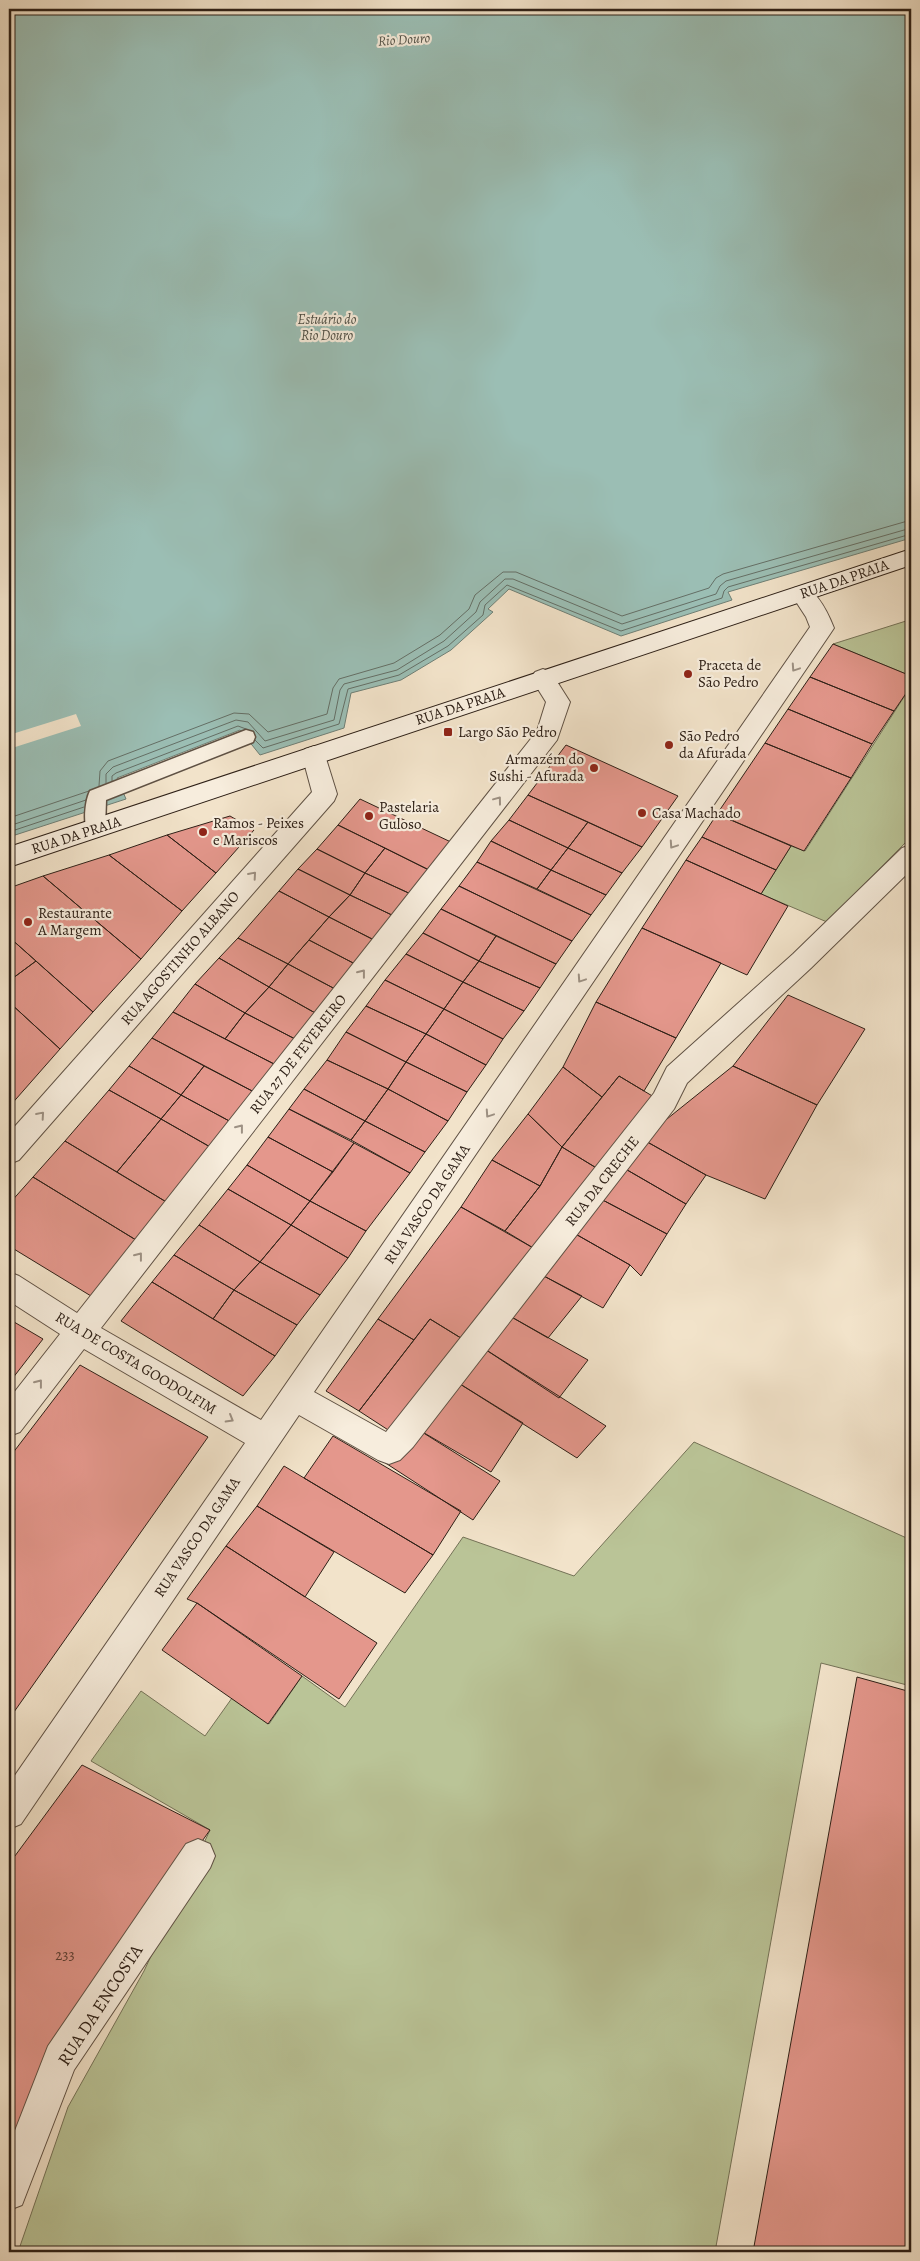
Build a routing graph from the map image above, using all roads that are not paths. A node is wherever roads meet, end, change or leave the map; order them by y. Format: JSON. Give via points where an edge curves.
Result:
{"nodes":[{"id":1,"x":911,"y":557,"type":"edge"},
{"id":2,"x":802,"y":594,"type":"junction"},
{"id":3,"x":543,"y":678,"type":"junction"},
{"id":4,"x":246,"y":737,"type":"dead end"},
{"id":5,"x":314,"y":755,"type":"junction"},
{"id":6,"x":95,"y":828,"type":"junction"},
{"id":7,"x":911,"y":855,"type":"edge"},
{"id":8,"x":9,"y":857,"type":"edge"},
{"id":9,"x":9,"y":1152,"type":"edge"},
{"id":10,"x":9,"y":1285,"type":"edge"},
{"id":11,"x":80,"y":1331,"type":"junction"},
{"id":12,"x":295,"y":1397,"type":"junction"},
{"id":13,"x":9,"y":1422,"type":"edge"},
{"id":14,"x":264,"y":1439,"type":"junction"},
{"id":15,"x":9,"y":1812,"type":"edge"},
{"id":16,"x":198,"y":1856,"type":"dead end"},
{"id":17,"x":9,"y":2192,"type":"edge"}],
"edges":[{"from":1,"to":2,"type":"street","name":"RUA DA PRAIA"},
{"from":2,"to":3,"type":"street","name":"RUA DA PRAIA"},
{"from":2,"to":12,"type":"street","name":"RUA VASCO DA GAMA","one_way":true,"via":[[822,628]]},
{"from":3,"to":5,"type":"street","name":"RUA DA PRAIA"},
{"from":11,"to":3,"type":"street","name":"RUA 27 DE FEVEREIRO","one_way":true,"via":[[548,734],[558,702]]},
{"from":4,"to":6,"type":"lane","via":[[97,796]]},
{"from":5,"to":6,"type":"street","name":"RUA DA PRAIA"},
{"from":9,"to":5,"type":"street","name":"RUA AGOSTINHO ALBANO","one_way":true,"via":[[325,794]]},
{"from":6,"to":8,"type":"street","name":"RUA DA PRAIA"},
{"from":7,"to":12,"type":"street","name":"RUA DA CRECHE","via":[[802,961],[677,1075],[664,1101],[389,1450]]},
{"from":10,"to":11,"type":"street","name":"RUA DE COSTA GOODOLFIM"},
{"from":13,"to":11,"type":"street","name":"RUA 27 DE FEVEREIRO","one_way":true},
{"from":11,"to":14,"type":"street","name":"RUA DE COSTA GOODOLFIM","one_way":true},
{"from":12,"to":14,"type":"street","name":"RUA VASCO DA GAMA"},
{"from":14,"to":15,"type":"street","name":"RUA VASCO DA GAMA"},
{"from":16,"to":17,"type":"street","name":"RUA DA ENCOSTA","via":[[61,2059]]}]}
